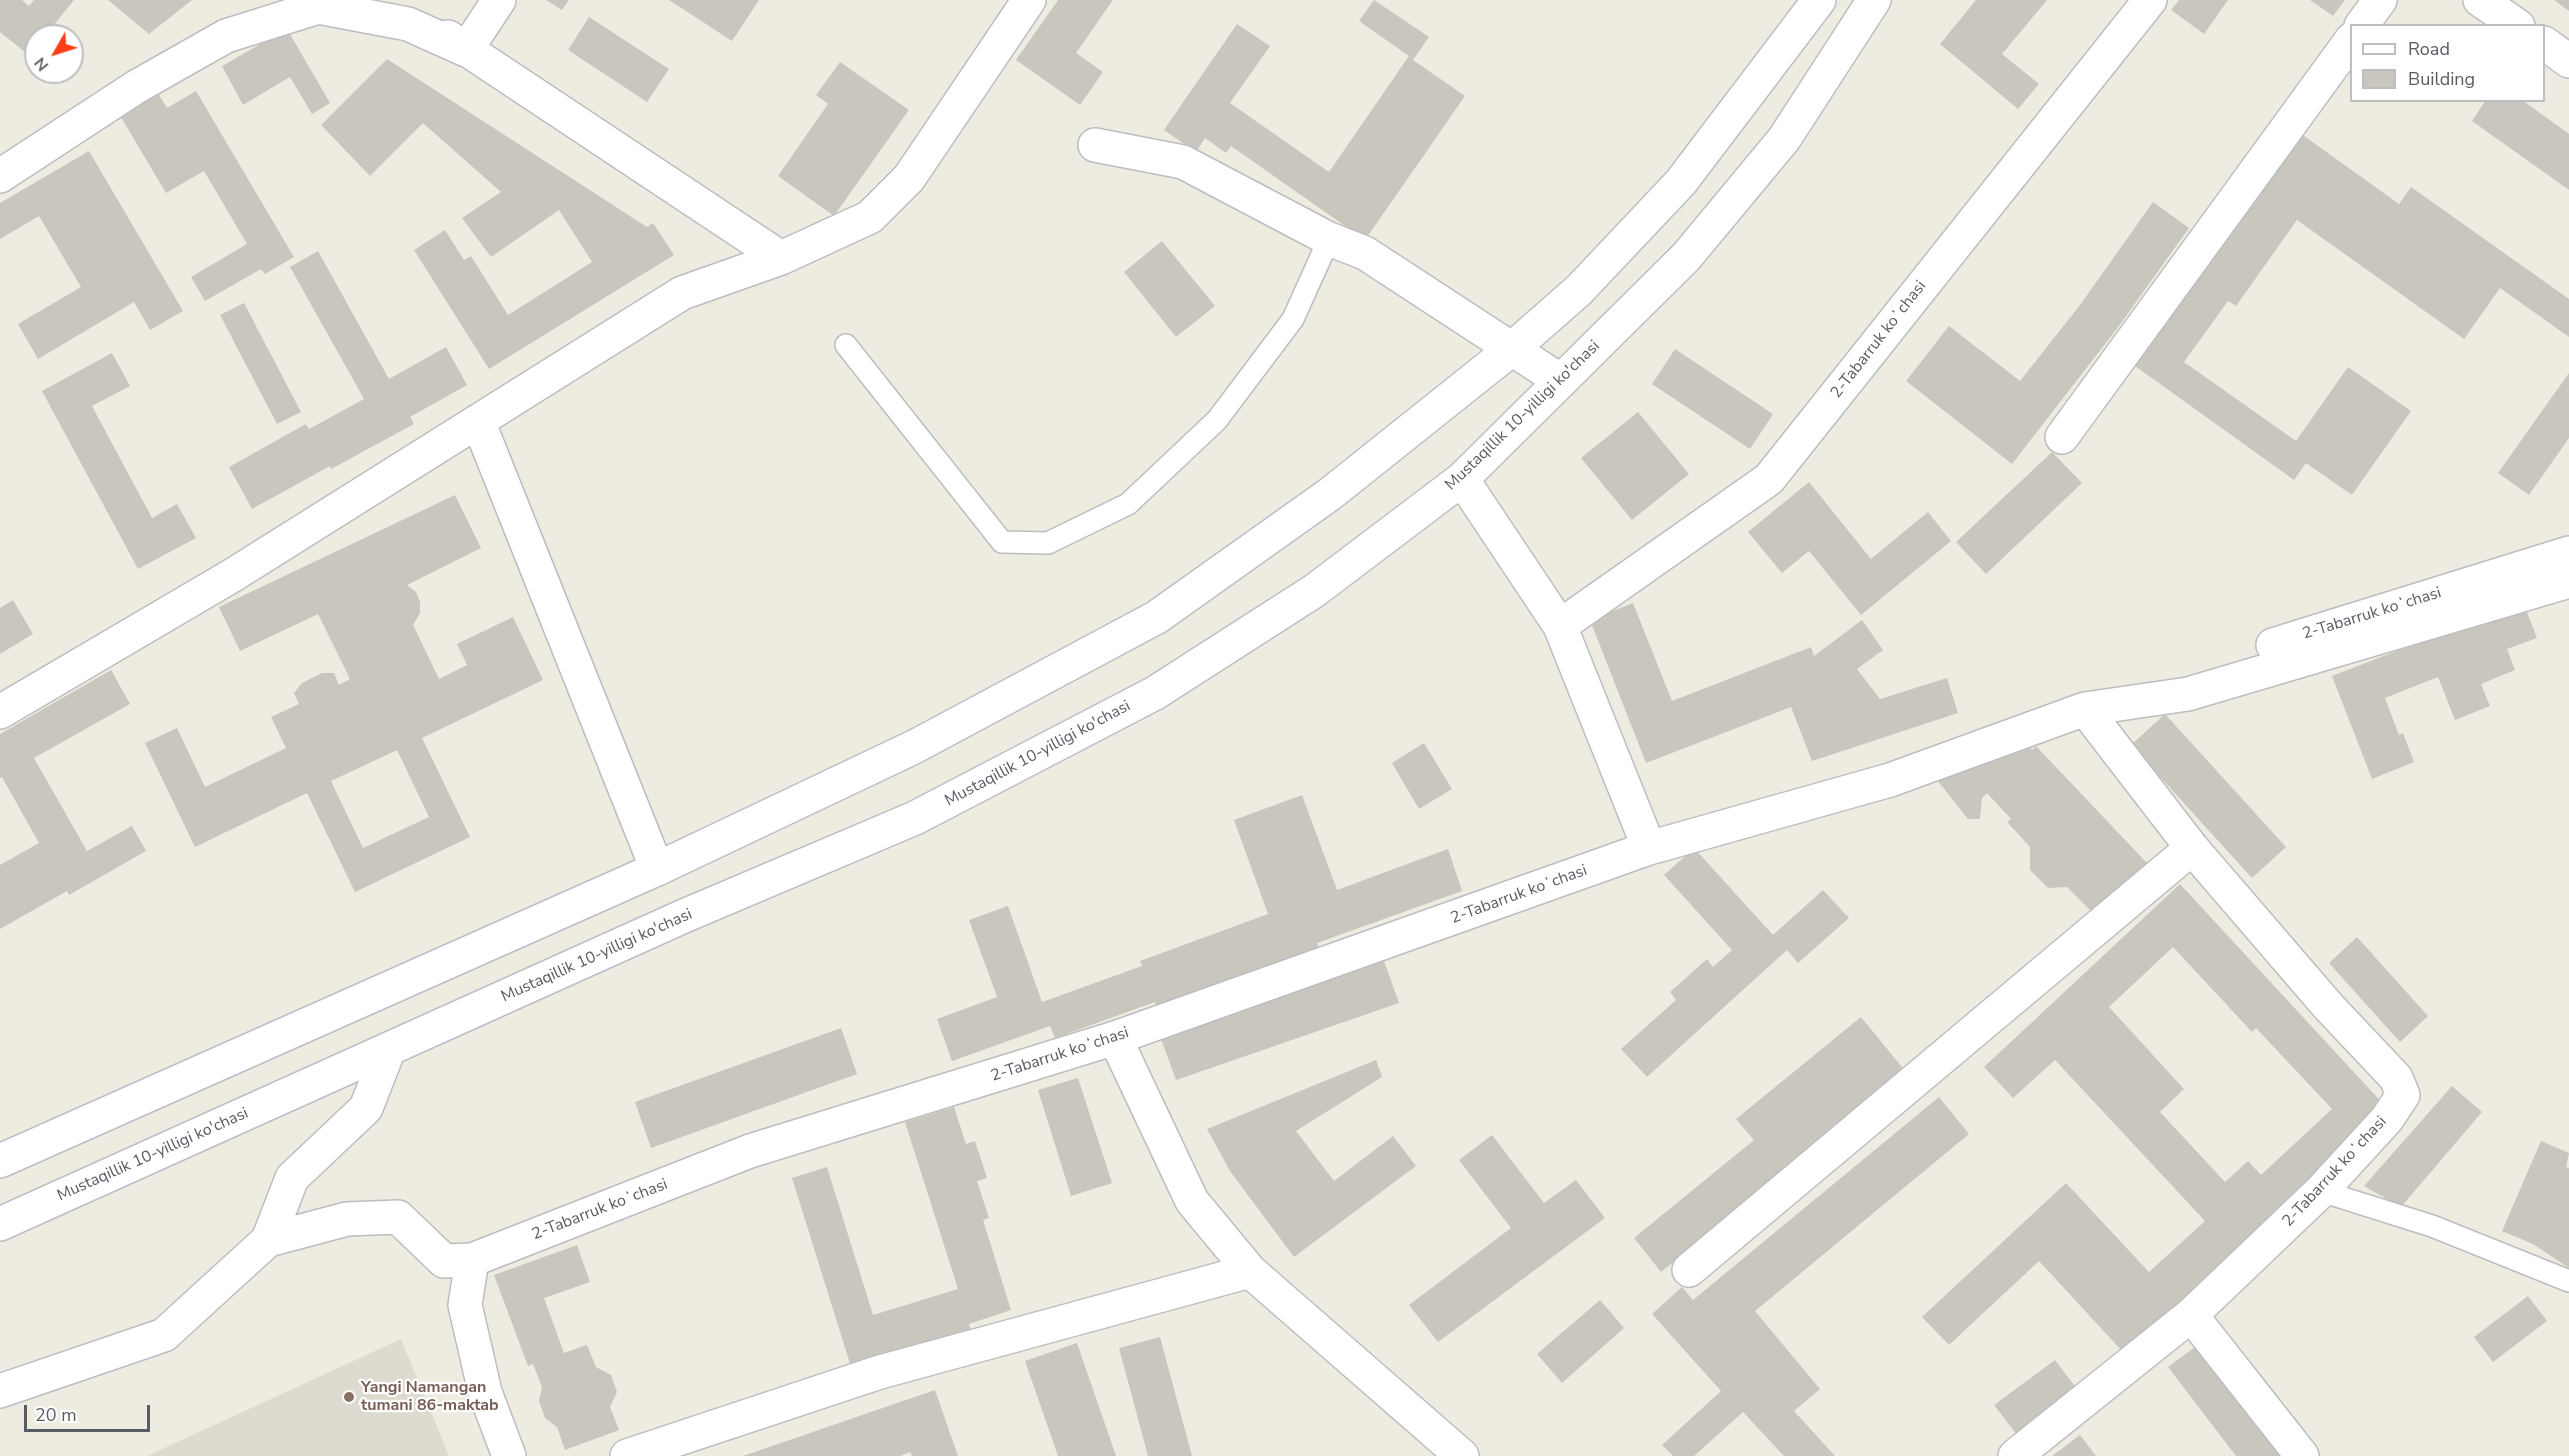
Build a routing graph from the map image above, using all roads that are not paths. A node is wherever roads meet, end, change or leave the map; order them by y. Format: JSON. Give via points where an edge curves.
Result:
{"nodes":[{"id":1,"x":391,"y":0,"type":"edge"},
{"id":2,"x":499,"y":0,"type":"edge"},
{"id":3,"x":1029,"y":0,"type":"edge"},
{"id":4,"x":1819,"y":0,"type":"edge"},
{"id":5,"x":1874,"y":0,"type":"edge"},
{"id":6,"x":2150,"y":0,"type":"edge"},
{"id":7,"x":2380,"y":0,"type":"edge"},
{"id":8,"x":2480,"y":0,"type":"edge"},
{"id":9,"x":2362,"y":24,"type":"edge"},
{"id":10,"x":2514,"y":24,"type":"edge"},
{"id":11,"x":2350,"y":42,"type":"edge"},
{"id":12,"x":2545,"y":44,"type":"edge"},
{"id":13,"x":466,"y":50,"type":"junction"},
{"id":14,"x":2569,"y":61,"type":"edge"},
{"id":15,"x":1095,"y":145,"type":"dead end"},
{"id":16,"x":0,"y":176,"type":"edge"},
{"id":17,"x":1329,"y":239,"type":"junction"},
{"id":18,"x":782,"y":258,"type":"junction"},
{"id":19,"x":846,"y":345,"type":"dead end"},
{"id":20,"x":1513,"y":348,"type":"junction"},
{"id":21,"x":1561,"y":381,"type":"junction"},
{"id":22,"x":478,"y":421,"type":"junction"},
{"id":23,"x":2062,"y":437,"type":"dead end"},
{"id":24,"x":1462,"y":478,"type":"junction"},
{"id":25,"x":2569,"y":553,"type":"edge"},
{"id":26,"x":2569,"y":581,"type":"edge"},
{"id":27,"x":1560,"y":627,"type":"junction"},
{"id":28,"x":2188,"y":694,"type":"junction"},
{"id":29,"x":2085,"y":709,"type":"junction"},
{"id":30,"x":0,"y":712,"type":"edge"},
{"id":31,"x":1649,"y":848,"type":"junction"},
{"id":32,"x":2192,"y":848,"type":"junction"},
{"id":33,"x":657,"y":869,"type":"junction"},
{"id":34,"x":1115,"y":1038,"type":"junction"},
{"id":35,"x":389,"y":1049,"type":"junction"},
{"id":36,"x":0,"y":1161,"type":"edge"},
{"id":37,"x":2321,"y":1191,"type":"junction"},
{"id":38,"x":0,"y":1224,"type":"edge"},
{"id":39,"x":268,"y":1240,"type":"junction"},
{"id":40,"x":472,"y":1260,"type":"junction"},
{"id":41,"x":1689,"y":1270,"type":"dead end"},
{"id":42,"x":1250,"y":1272,"type":"junction"},
{"id":43,"x":2569,"y":1281,"type":"edge"},
{"id":44,"x":2191,"y":1315,"type":"junction"},
{"id":45,"x":0,"y":1391,"type":"edge"},
{"id":46,"x":509,"y":1456,"type":"edge"},
{"id":47,"x":627,"y":1456,"type":"edge"},
{"id":48,"x":1462,"y":1456,"type":"edge"},
{"id":49,"x":2015,"y":1456,"type":"edge"},
{"id":50,"x":2302,"y":1456,"type":"edge"}],
"edges":[{"from":1,"to":13,"type":"street"},
{"from":2,"to":13,"type":"street"},
{"from":3,"to":18,"type":"street","via":[[909,178],[870,217]]},
{"from":4,"to":20,"type":"street","via":[[1681,182],[1579,290]]},
{"from":5,"to":21,"type":"street","name":"Mustaqillik 10-yilligi ko'chasi","via":[[1784,139],[1686,257]]},
{"from":6,"to":27,"type":"street","name":"2-Tabarruk koʻchasi","via":[[1769,479]]},
{"from":7,"to":9,"type":"street"},
{"from":8,"to":10,"type":"street"},
{"from":11,"to":23,"type":"street"},
{"from":12,"to":14,"type":"street"},
{"from":13,"to":16,"type":"street","via":[[408,24],[318,7],[226,36],[136,87]]},
{"from":13,"to":18,"type":"street"},
{"from":15,"to":17,"type":"street","via":[[1183,162]]},
{"from":17,"to":19,"type":"lane","via":[[1293,319],[1217,420],[1128,504],[1048,543],[1002,542]]},
{"from":17,"to":20,"type":"street","via":[[1365,253]]},
{"from":18,"to":22,"type":"street","via":[[682,293]]},
{"from":20,"to":21,"type":"street"},
{"from":20,"to":33,"type":"street","via":[[1330,494],[1157,617],[914,747]]},
{"from":21,"to":24,"type":"street","name":"Mustaqillik 10-yilligi ko'chasi"},
{"from":22,"to":30,"type":"street","via":[[232,575]]},
{"from":22,"to":33,"type":"street"},
{"from":24,"to":27,"type":"street"},
{"from":24,"to":35,"type":"street","name":"Mustaqillik 10-yilligi ko'chasi","via":[[1314,591],[1155,693],[915,818],[684,916]]},
{"from":25,"to":28,"type":"street","name":"2-Tabarruk koʻchasi","via":[[2222,661],[2199,672]]},
{"from":26,"to":28,"type":"street","name":"2-Tabarruk koʻchasi"},
{"from":27,"to":31,"type":"street"},
{"from":28,"to":29,"type":"street","name":"2-Tabarruk koʻchasi"},
{"from":29,"to":31,"type":"street","name":"2-Tabarruk koʻchasi","via":[[1890,780]]},
{"from":29,"to":32,"type":"street","name":"2-Tabarruk koʻchasi"},
{"from":31,"to":34,"type":"street","name":"2-Tabarruk koʻchasi"},
{"from":32,"to":37,"type":"street","name":"2-Tabarruk koʻchasi","via":[[2328,1006],[2396,1078],[2403,1095]]},
{"from":32,"to":41,"type":"street"},
{"from":33,"to":36,"type":"street"},
{"from":34,"to":40,"type":"street","name":"2-Tabarruk koʻchasi","via":[[750,1151]]},
{"from":34,"to":42,"type":"street","via":[[1192,1201]]},
{"from":35,"to":38,"type":"street","name":"Mustaqillik 10-yilligi ko'chasi"},
{"from":35,"to":39,"type":"street","via":[[366,1108],[292,1178]]},
{"from":37,"to":43,"type":"lane","via":[[2432,1226]]},
{"from":37,"to":44,"type":"street","name":"2-Tabarruk koʻchasi"},
{"from":39,"to":40,"type":"street","via":[[347,1219],[398,1217],[444,1261]]},
{"from":39,"to":45,"type":"street","via":[[164,1335]]},
{"from":40,"to":46,"type":"street","via":[[465,1305],[485,1392]]},
{"from":42,"to":47,"type":"street","via":[[880,1372]]},
{"from":42,"to":48,"type":"street"},
{"from":44,"to":49,"type":"street","name":"2-Tabarruk koʻchasi"},
{"from":44,"to":50,"type":"street"}]}
